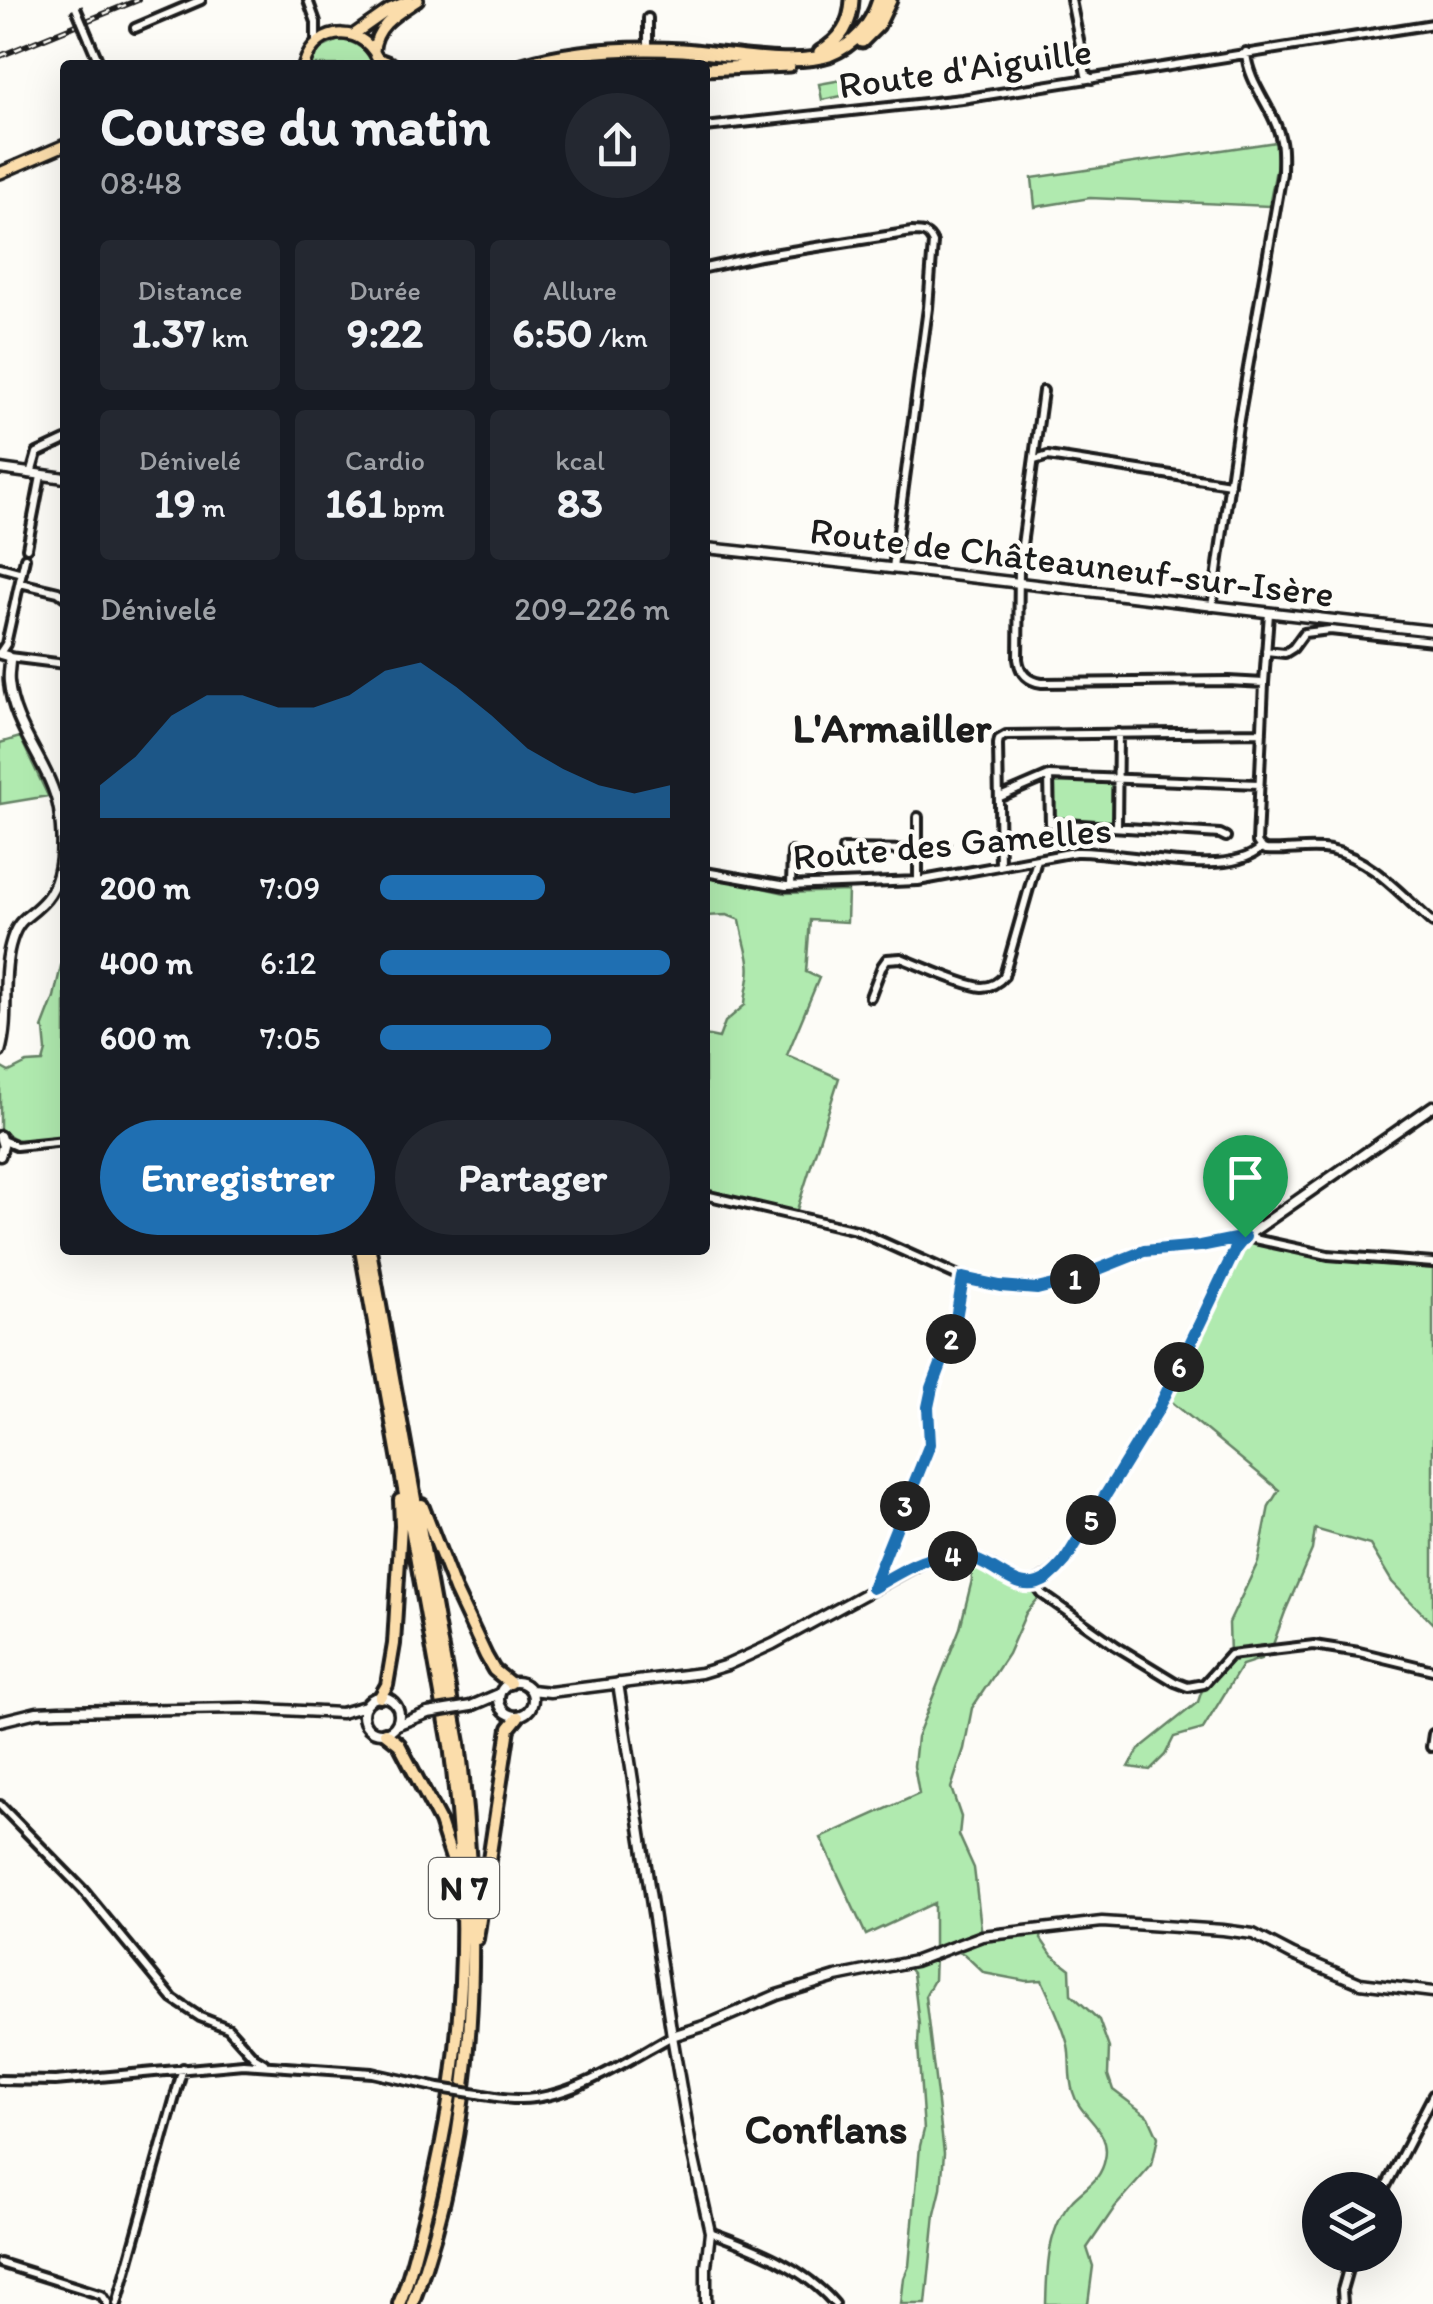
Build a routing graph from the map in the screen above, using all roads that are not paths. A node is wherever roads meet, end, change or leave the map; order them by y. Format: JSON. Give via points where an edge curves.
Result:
{"nodes":[{"id":1,"x":201,"y":0,"type":"edge"},
{"id":2,"x":308,"y":0,"type":"edge"},
{"id":3,"x":415,"y":0,"type":"edge"},
{"id":4,"x":852,"y":0,"type":"edge"},
{"id":5,"x":884,"y":0,"type":"edge"},
{"id":6,"x":1072,"y":0,"type":"edge"},
{"id":7,"x":76,"y":4,"type":"edge"},
{"id":8,"x":648,"y":18,"type":"dead end"},
{"id":9,"x":316,"y":22,"type":"junction"},
{"id":10,"x":1433,"y":24,"type":"edge"},
{"id":11,"x":135,"y":28,"type":"dead end"},
{"id":12,"x":334,"y":34,"type":"junction"},
{"id":13,"x":353,"y":35,"type":"junction"},
{"id":14,"x":316,"y":43,"type":"junction"},
{"id":15,"x":648,"y":50,"type":"junction"},
{"id":16,"x":1246,"y":52,"type":"junction"},
{"id":17,"x":766,"y":57,"type":"junction"},
{"id":18,"x":378,"y":59,"type":"edge"},
{"id":19,"x":98,"y":60,"type":"edge"},
{"id":20,"x":306,"y":60,"type":"edge"},
{"id":21,"x":547,"y":60,"type":"edge"},
{"id":22,"x":710,"y":70,"type":"edge"},
{"id":23,"x":1093,"y":79,"type":"junction"},
{"id":24,"x":710,"y":126,"type":"edge"},
{"id":25,"x":60,"y":147,"type":"edge"},
{"id":26,"x":0,"y":172,"type":"edge"},
{"id":27,"x":710,"y":267,"type":"edge"},
{"id":28,"x":1044,"y":392,"type":"dead end"},
{"id":29,"x":60,"y":442,"type":"edge"},
{"id":30,"x":1035,"y":460,"type":"junction"},
{"id":31,"x":0,"y":470,"type":"edge"},
{"id":32,"x":31,"y":474,"type":"junction"},
{"id":33,"x":41,"y":476,"type":"junction"},
{"id":34,"x":60,"y":478,"type":"edge"},
{"id":35,"x":1230,"y":484,"type":"junction"},
{"id":36,"x":27,"y":548,"type":"dead end"},
{"id":37,"x":710,"y":549,"type":"edge"},
{"id":38,"x":26,"y":558,"type":"dead end"},
{"id":39,"x":0,"y":568,"type":"edge"},
{"id":40,"x":893,"y":568,"type":"junction"},
{"id":41,"x":22,"y":573,"type":"junction"},
{"id":42,"x":20,"y":583,"type":"junction"},
{"id":43,"x":1019,"y":583,"type":"junction"},
{"id":44,"x":60,"y":593,"type":"edge"},
{"id":45,"x":1212,"y":607,"type":"junction"},
{"id":46,"x":1269,"y":613,"type":"junction"},
{"id":47,"x":1433,"y":630,"type":"edge"},
{"id":48,"x":1433,"y":641,"type":"edge"},
{"id":49,"x":1266,"y":651,"type":"junction"},
{"id":50,"x":4,"y":663,"type":"edge"},
{"id":51,"x":60,"y":663,"type":"edge"},
{"id":52,"x":1264,"y":683,"type":"junction"},
{"id":53,"x":1262,"y":732,"type":"junction"},
{"id":54,"x":1118,"y":734,"type":"junction"},
{"id":55,"x":1049,"y":776,"type":"junction"},
{"id":56,"x":1118,"y":778,"type":"junction"},
{"id":57,"x":1259,"y":784,"type":"junction"},
{"id":58,"x":1000,"y":797,"type":"junction"},
{"id":59,"x":60,"y":815,"type":"edge"},
{"id":60,"x":918,"y":818,"type":"dead end"},
{"id":61,"x":1117,"y":827,"type":"junction"},
{"id":62,"x":1226,"y":837,"type":"dead end"},
{"id":63,"x":946,"y":846,"type":"dead end"},
{"id":64,"x":1261,"y":848,"type":"junction"},
{"id":65,"x":843,"y":849,"type":"dead end"},
{"id":66,"x":917,"y":850,"type":"junction"},
{"id":67,"x":792,"y":852,"type":"dead end"},
{"id":68,"x":1036,"y":860,"type":"junction"},
{"id":69,"x":60,"y":865,"type":"edge"},
{"id":70,"x":1000,"y":866,"type":"junction"},
{"id":71,"x":710,"y":873,"type":"edge"},
{"id":72,"x":918,"y":881,"type":"junction"},
{"id":73,"x":791,"y":886,"type":"junction"},
{"id":74,"x":1433,"y":923,"type":"edge"},
{"id":75,"x":870,"y":997,"type":"dead end"},
{"id":76,"x":0,"y":1052,"type":"edge"},
{"id":77,"x":1433,"y":1106,"type":"edge"},
{"id":78,"x":1,"y":1138,"type":"edge"},
{"id":79,"x":60,"y":1142,"type":"edge"},
{"id":80,"x":16,"y":1146,"type":"junction"},
{"id":81,"x":1,"y":1153,"type":"edge"},
{"id":82,"x":710,"y":1196,"type":"edge"},
{"id":83,"x":1245,"y":1237,"type":"junction"},
{"id":84,"x":362,"y":1255,"type":"edge"},
{"id":85,"x":371,"y":1255,"type":"edge"},
{"id":86,"x":1433,"y":1263,"type":"edge"},
{"id":87,"x":963,"y":1278,"type":"junction"},
{"id":88,"x":400,"y":1469,"type":"junction"},
{"id":89,"x":412,"y":1481,"type":"junction"},
{"id":90,"x":877,"y":1583,"type":"junction"},
{"id":91,"x":1035,"y":1584,"type":"junction"},
{"id":92,"x":1433,"y":1670,"type":"edge"},
{"id":93,"x":510,"y":1683,"type":"junction"},
{"id":94,"x":618,"y":1683,"type":"junction"},
{"id":95,"x":531,"y":1690,"type":"junction"},
{"id":96,"x":550,"y":1692,"type":"junction"},
{"id":97,"x":499,"y":1694,"type":"junction"},
{"id":98,"x":380,"y":1697,"type":"junction"},
{"id":99,"x":533,"y":1702,"type":"junction"},
{"id":100,"x":472,"y":1705,"type":"junction"},
{"id":101,"x":365,"y":1706,"type":"junction"},
{"id":102,"x":500,"y":1708,"type":"junction"},
{"id":103,"x":398,"y":1710,"type":"junction"},
{"id":104,"x":341,"y":1713,"type":"junction"},
{"id":105,"x":427,"y":1713,"type":"junction"},
{"id":106,"x":518,"y":1717,"type":"junction"},
{"id":107,"x":364,"y":1722,"type":"junction"},
{"id":108,"x":0,"y":1723,"type":"edge"},
{"id":109,"x":396,"y":1725,"type":"junction"},
{"id":110,"x":385,"y":1733,"type":"junction"},
{"id":111,"x":1433,"y":1734,"type":"edge"},
{"id":112,"x":1431,"y":1747,"type":"edge"},
{"id":113,"x":0,"y":1805,"type":"edge"},
{"id":114,"x":464,"y":1926,"type":"junction"},
{"id":115,"x":472,"y":1970,"type":"junction"},
{"id":116,"x":1433,"y":1992,"type":"edge"},
{"id":117,"x":672,"y":2036,"type":"junction"},
{"id":118,"x":269,"y":2065,"type":"junction"},
{"id":119,"x":184,"y":2068,"type":"junction"},
{"id":120,"x":0,"y":2080,"type":"edge"},
{"id":121,"x":1433,"y":2094,"type":"edge"},
{"id":122,"x":1393,"y":2172,"type":"edge"},
{"id":123,"x":710,"y":2232,"type":"junction"},
{"id":124,"x":0,"y":2262,"type":"edge"},
{"id":125,"x":1347,"y":2272,"type":"edge"},
{"id":126,"x":108,"y":2304,"type":"edge"},
{"id":127,"x":117,"y":2304,"type":"edge"},
{"id":128,"x":400,"y":2304,"type":"edge"},
{"id":129,"x":412,"y":2304,"type":"edge"},
{"id":130,"x":706,"y":2304,"type":"edge"},
{"id":131,"x":836,"y":2304,"type":"edge"},
{"id":132,"x":1342,"y":2304,"type":"edge"}],
"edges":[{"from":1,"to":11,"type":"street"},
{"from":2,"to":9,"type":"street"},
{"from":3,"to":13,"type":"main road"},
{"from":3,"to":18,"type":"main road","via":[[380,31]]},
{"from":4,"to":17,"type":"highway","via":[[846,28],[829,46]]},
{"from":5,"to":17,"type":"highway","via":[[859,36],[837,51],[803,59]]},
{"from":5,"to":22,"type":"highway","via":[[869,36],[830,60]]},
{"from":6,"to":23,"type":"street","via":[[1086,75]]},
{"from":7,"to":19,"type":"street","bridge":true},
{"from":8,"to":15,"type":"street"},
{"from":9,"to":12,"type":"street"},
{"from":9,"to":14,"type":"street"},
{"from":10,"to":16,"type":"street","name":"Route d'Aiguille"},
{"from":12,"to":13,"type":"main road"},
{"from":12,"to":14,"type":"main road"},
{"from":13,"to":18,"type":"main road"},
{"from":14,"to":20,"type":"main road"},
{"from":15,"to":17,"type":"highway"},
{"from":15,"to":21,"type":"highway"},
{"from":16,"to":23,"type":"street","name":"Route d'Aiguille"},
{"from":16,"to":35,"type":"street","via":[[1282,142],[1282,173]]},
{"from":23,"to":24,"type":"street","name":"Route d'Aiguille"},
{"from":25,"to":26,"type":"main road"},
{"from":27,"to":40,"type":"street","via":[[912,232],[930,235],[928,308]]},
{"from":28,"to":30,"type":"street"},
{"from":29,"to":32,"type":"street","via":[[37,452]]},
{"from":30,"to":35,"type":"street","via":[[1048,456]]},
{"from":30,"to":43,"type":"street"},
{"from":31,"to":32,"type":"street"},
{"from":32,"to":33,"type":"street"},
{"from":33,"to":34,"type":"street"},
{"from":33,"to":36,"type":"street"},
{"from":35,"to":45,"type":"street"},
{"from":37,"to":40,"type":"street","name":"Route de Châteauneuf-sur-Isère"},
{"from":38,"to":41,"type":"street"},
{"from":39,"to":41,"type":"street"},
{"from":40,"to":43,"type":"street","name":"Route de Châteauneuf-sur-Isère"},
{"from":41,"to":42,"type":"street"},
{"from":42,"to":44,"type":"street"},
{"from":42,"to":50,"type":"street"},
{"from":43,"to":45,"type":"street","name":"Route de Châteauneuf-sur-Isère"},
{"from":43,"to":52,"type":"street","via":[[1018,659],[1030,680]]},
{"from":45,"to":46,"type":"street","name":"Route de Châteauneuf-sur-Isère"},
{"from":46,"to":47,"type":"street","name":"Route de Châteauneuf-sur-Isère"},
{"from":46,"to":49,"type":"street"},
{"from":48,"to":49,"type":"street","via":[[1323,630],[1304,634],[1285,653]]},
{"from":49,"to":52,"type":"street"},
{"from":50,"to":51,"type":"street","via":[[24,658]]},
{"from":50,"to":59,"type":"street"},
{"from":52,"to":53,"type":"street"},
{"from":53,"to":54,"type":"street"},
{"from":53,"to":57,"type":"street"},
{"from":54,"to":56,"type":"street"},
{"from":54,"to":58,"type":"street","via":[[1006,735],[998,744]]},
{"from":55,"to":56,"type":"street"},
{"from":55,"to":58,"type":"street"},
{"from":55,"to":61,"type":"street","via":[[1050,822]]},
{"from":56,"to":57,"type":"street"},
{"from":56,"to":61,"type":"street"},
{"from":57,"to":64,"type":"street"},
{"from":58,"to":70,"type":"street"},
{"from":60,"to":66,"type":"street"},
{"from":61,"to":62,"type":"street"},
{"from":63,"to":66,"type":"street"},
{"from":64,"to":68,"type":"street","name":"Route des Gamelles","via":[[1243,859],[1206,864],[1098,852]]},
{"from":64,"to":74,"type":"street","name":"Route des Gamelles","via":[[1340,853],[1381,877]]},
{"from":65,"to":66,"type":"street"},
{"from":66,"to":72,"type":"street"},
{"from":67,"to":73,"type":"street"},
{"from":68,"to":70,"type":"street","name":"Route des Gamelles"},
{"from":68,"to":75,"type":"street","via":[[1000,981],[978,986],[887,959]]},
{"from":69,"to":76,"type":"street","via":[[48,896],[13,934]]},
{"from":70,"to":72,"type":"street","name":"Route des Gamelles"},
{"from":71,"to":73,"type":"street","name":"Route des Gamelles"},
{"from":72,"to":73,"type":"street","name":"Route des Gamelles"},
{"from":77,"to":83,"type":"street"},
{"from":78,"to":80,"type":"street"},
{"from":78,"to":81,"type":"street"},
{"from":79,"to":80,"type":"street"},
{"from":80,"to":81,"type":"street"},
{"from":82,"to":87,"type":"street","via":[[856,1230]]},
{"from":83,"to":86,"type":"street","via":[[1328,1255]]},
{"from":83,"to":87,"type":"street","via":[[1144,1251],[1037,1289]]},
{"from":83,"to":91,"type":"street","via":[[1159,1408],[1065,1561]]},
{"from":84,"to":88,"type":"highway","number":"N 7"},
{"from":85,"to":89,"type":"highway","number":"N 7"},
{"from":87,"to":90,"type":"street","via":[[928,1407],[930,1444]]},
{"from":88,"to":98,"type":"highway","via":[[394,1644]]},
{"from":88,"to":114,"type":"highway","number":"N 7","via":[[450,1745]]},
{"from":89,"to":93,"type":"highway","via":[[486,1656]]},
{"from":89,"to":115,"type":"highway","number":"N 7","via":[[467,1806]]},
{"from":90,"to":91,"type":"street","via":[[946,1556],[970,1558],[1005,1578]]},
{"from":90,"to":94,"type":"street","via":[[726,1665]]},
{"from":91,"to":92,"type":"street","via":[[1116,1646],[1188,1687],[1204,1684],[1230,1654],[1314,1645]]},
{"from":93,"to":95,"type":"street"},
{"from":93,"to":97,"type":"street"},
{"from":94,"to":96,"type":"street"},
{"from":94,"to":117,"type":"street"},
{"from":95,"to":96,"type":"street"},
{"from":95,"to":99,"type":"street"},
{"from":96,"to":99,"type":"street"},
{"from":97,"to":100,"type":"street"},
{"from":97,"to":102,"type":"street"},
{"from":98,"to":101,"type":"street"},
{"from":98,"to":103,"type":"street"},
{"from":99,"to":106,"type":"street"},
{"from":100,"to":102,"type":"street"},
{"from":100,"to":105,"type":"street","bridge":true},
{"from":101,"to":104,"type":"street"},
{"from":101,"to":107,"type":"street"},
{"from":102,"to":106,"type":"street"},
{"from":103,"to":105,"type":"street"},
{"from":103,"to":109,"type":"street"},
{"from":104,"to":107,"type":"street"},
{"from":104,"to":108,"type":"street","via":[[48,1711]]},
{"from":105,"to":109,"type":"street"},
{"from":106,"to":115,"type":"highway","via":[[509,1728]]},
{"from":107,"to":110,"type":"street"},
{"from":109,"to":110,"type":"street"},
{"from":110,"to":114,"type":"highway","via":[[399,1744],[440,1822]]},
{"from":111,"to":112,"type":"street"},
{"from":113,"to":118,"type":"street","via":[[173,1999],[228,2028]]},
{"from":114,"to":128,"type":"highway","number":"N 7","via":[[456,2057],[436,2176]]},
{"from":115,"to":129,"type":"highway","number":"N 7","via":[[470,2047],[452,2168]]},
{"from":116,"to":117,"type":"street","via":[[1360,1983],[1254,1934],[1102,1922],[982,1936],[916,1961],[777,1995]]},
{"from":117,"to":118,"type":"street","bridge":true,"via":[[576,2086],[520,2099],[372,2073]]},
{"from":117,"to":123,"type":"street"},
{"from":118,"to":119,"type":"street"},
{"from":119,"to":120,"type":"street"},
{"from":119,"to":127,"type":"street"},
{"from":121,"to":122,"type":"street"},
{"from":123,"to":130,"type":"street"},
{"from":123,"to":131,"type":"street","via":[[784,2262]]},
{"from":124,"to":126,"type":"street","via":[[102,2294]]},
{"from":125,"to":132,"type":"street"}]}
